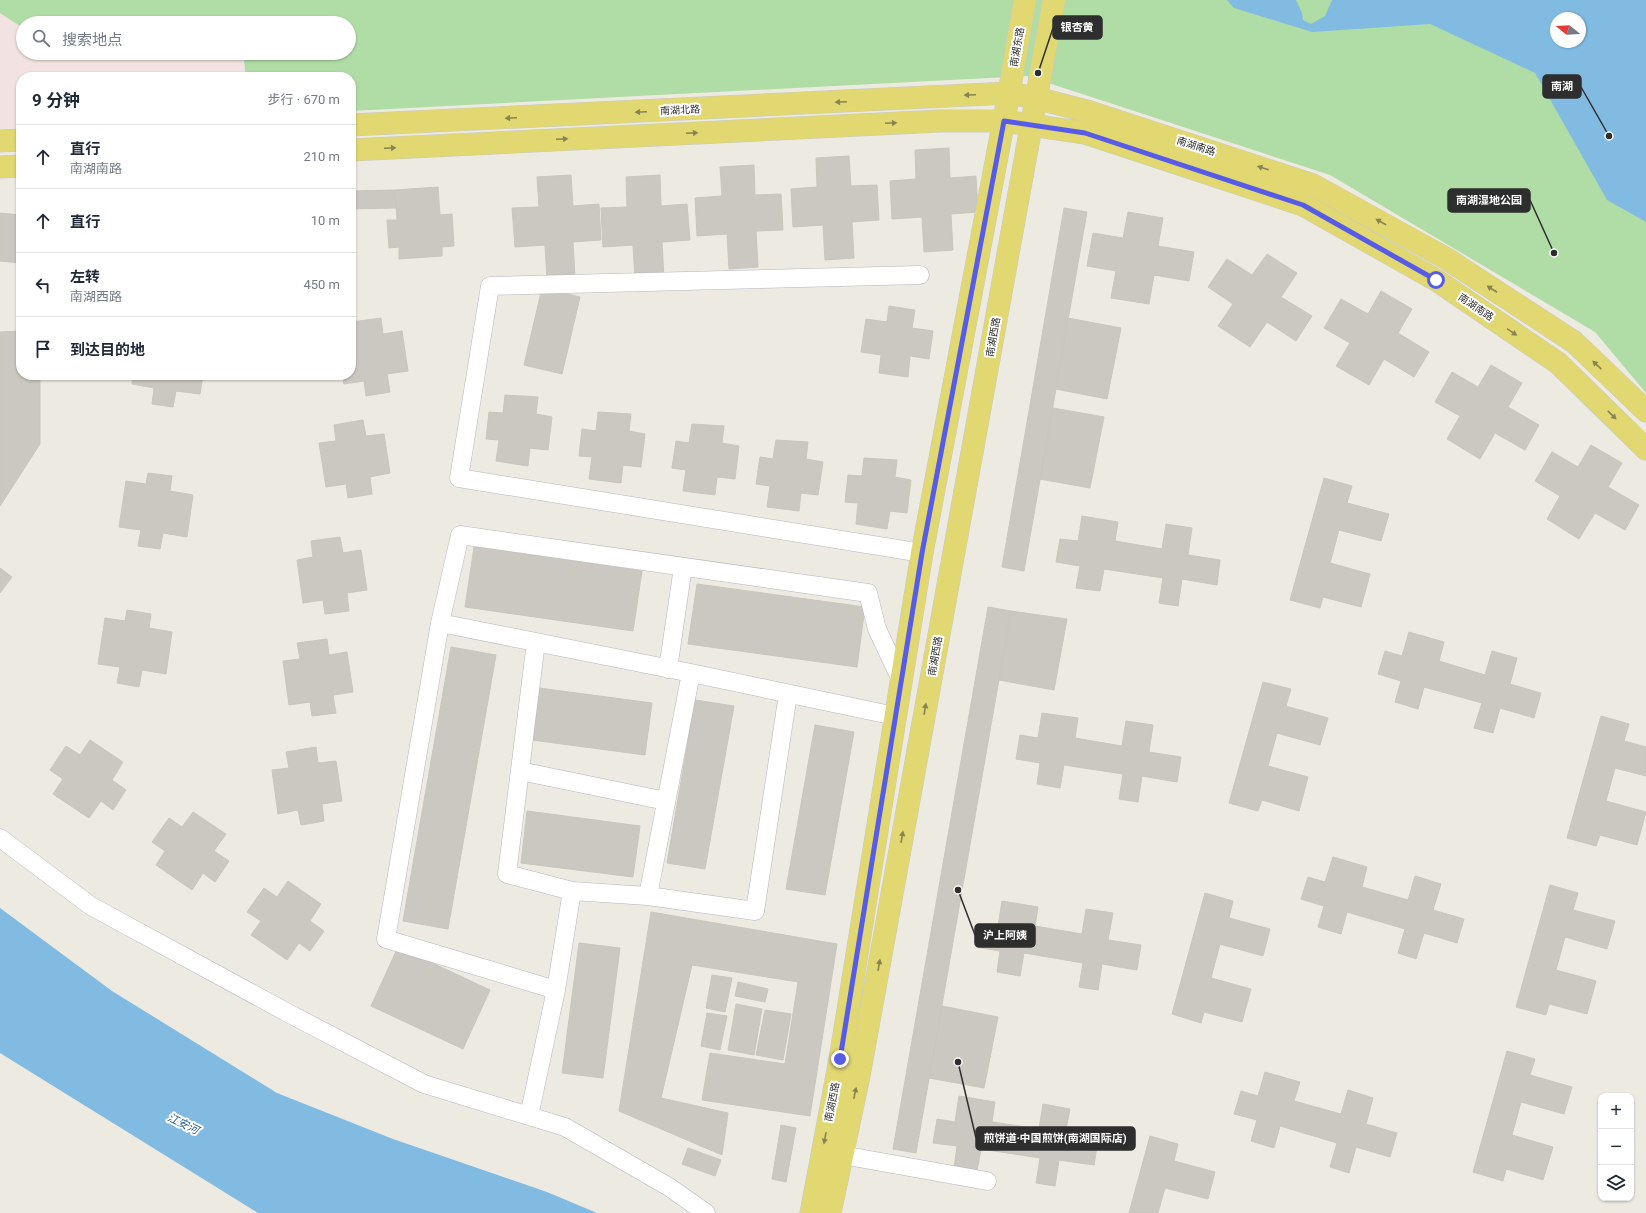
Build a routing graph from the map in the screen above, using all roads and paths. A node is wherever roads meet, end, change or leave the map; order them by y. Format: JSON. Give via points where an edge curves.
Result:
{"nodes":[{"id":1,"x":1025,"y":0,"type":"edge"},
{"id":2,"x":1054,"y":0,"type":"edge"},
{"id":3,"x":1009,"y":93,"type":"junction"},
{"id":4,"x":1036,"y":98,"type":"junction"},
{"id":5,"x":1004,"y":121,"type":"junction"},
{"id":6,"x":1031,"y":124,"type":"junction"},
{"id":7,"x":356,"y":125,"type":"edge"},
{"id":8,"x":16,"y":140,"type":"edge"},
{"id":9,"x":0,"y":141,"type":"edge"},
{"id":10,"x":356,"y":150,"type":"edge"},
{"id":11,"x":16,"y":166,"type":"edge"},
{"id":12,"x":0,"y":167,"type":"edge"},
{"id":13,"x":920,"y":275,"type":"dead end"},
{"id":14,"x":1646,"y":411,"type":"edge"},
{"id":15,"x":1646,"y":449,"type":"edge"},
{"id":16,"x":922,"y":553,"type":"junction"},
{"id":17,"x":683,"y":567,"type":"junction"},
{"id":18,"x":440,"y":623,"type":"junction"},
{"id":19,"x":536,"y":642,"type":"junction"},
{"id":20,"x":668,"y":669,"type":"junction"},
{"id":21,"x":691,"y":673,"type":"junction"},
{"id":22,"x":901,"y":680,"type":"junction"},
{"id":23,"x":788,"y":694,"type":"junction"},
{"id":24,"x":895,"y":716,"type":"junction"},
{"id":25,"x":520,"y":771,"type":"junction"},
{"id":26,"x":666,"y":801,"type":"junction"},
{"id":27,"x":0,"y":838,"type":"edge"},
{"id":28,"x":572,"y":891,"type":"junction"},
{"id":29,"x":648,"y":896,"type":"junction"},
{"id":30,"x":556,"y":990,"type":"junction"},
{"id":31,"x":529,"y":1116,"type":"junction"},
{"id":32,"x":842,"y":1155,"type":"junction"},
{"id":33,"x":987,"y":1181,"type":"dead end"},
{"id":34,"x":706,"y":1213,"type":"edge"},
{"id":35,"x":811,"y":1213,"type":"edge"},
{"id":36,"x":830,"y":1213,"type":"edge"}],
"edges":[{"from":1,"to":3,"type":"main road","name":"南湖东路"},
{"from":2,"to":4,"type":"main road"},
{"from":3,"to":4,"type":"main road","name":"南湖北路"},
{"from":3,"to":5,"type":"main road","name":"南湖西路"},
{"from":3,"to":7,"type":"main road","name":"南湖北路","one_way":true},
{"from":4,"to":6,"type":"main road","name":"南湖西路"},
{"from":14,"to":4,"type":"main road","name":"南湖南路","one_way":true,"via":[[1574,342],[1448,259],[1313,185],[1090,112]]},
{"from":5,"to":6,"type":"main road","name":"南湖南路"},
{"from":10,"to":5,"type":"main road","one_way":true,"via":[[940,120]]},
{"from":5,"to":16,"type":"main road","name":"南湖西路"},
{"from":6,"to":15,"type":"main road","name":"南湖南路","one_way":true,"via":[[1085,133],[1303,205],[1436,280],[1558,363]]},
{"from":32,"to":6,"type":"main road","name":"南湖西路","one_way":true,"via":[[862,1060]]},
{"from":8,"to":9,"type":"main road"},
{"from":11,"to":12,"type":"main road"},
{"from":13,"to":16,"type":"street","via":[[490,286],[459,478]]},
{"from":16,"to":22,"type":"main road","name":"南湖西路"},
{"from":17,"to":18,"type":"street","via":[[460,535]]},
{"from":17,"to":20,"type":"street"},
{"from":17,"to":22,"type":"street","via":[[868,593],[877,629]]},
{"from":18,"to":19,"type":"street"},
{"from":18,"to":30,"type":"street","via":[[386,938]]},
{"from":19,"to":20,"type":"street"},
{"from":19,"to":25,"type":"street"},
{"from":20,"to":21,"type":"street"},
{"from":21,"to":23,"type":"street"},
{"from":21,"to":26,"type":"street"},
{"from":22,"to":24,"type":"main road","name":"南湖西路"},
{"from":23,"to":24,"type":"street"},
{"from":23,"to":29,"type":"street","via":[[754,911]]},
{"from":24,"to":35,"type":"main road","name":"南湖西路","one_way":true,"via":[[840,1059]]},
{"from":25,"to":26,"type":"street"},
{"from":25,"to":28,"type":"street","via":[[507,874]]},
{"from":26,"to":29,"type":"street"},
{"from":27,"to":31,"type":"street","via":[[91,906],[424,1084]]},
{"from":28,"to":29,"type":"street"},
{"from":28,"to":30,"type":"street"},
{"from":30,"to":31,"type":"street"},
{"from":31,"to":34,"type":"street","via":[[565,1126],[669,1187]]},
{"from":32,"to":33,"type":"street"},
{"from":32,"to":36,"type":"main road","name":"南湖西路"}]}
